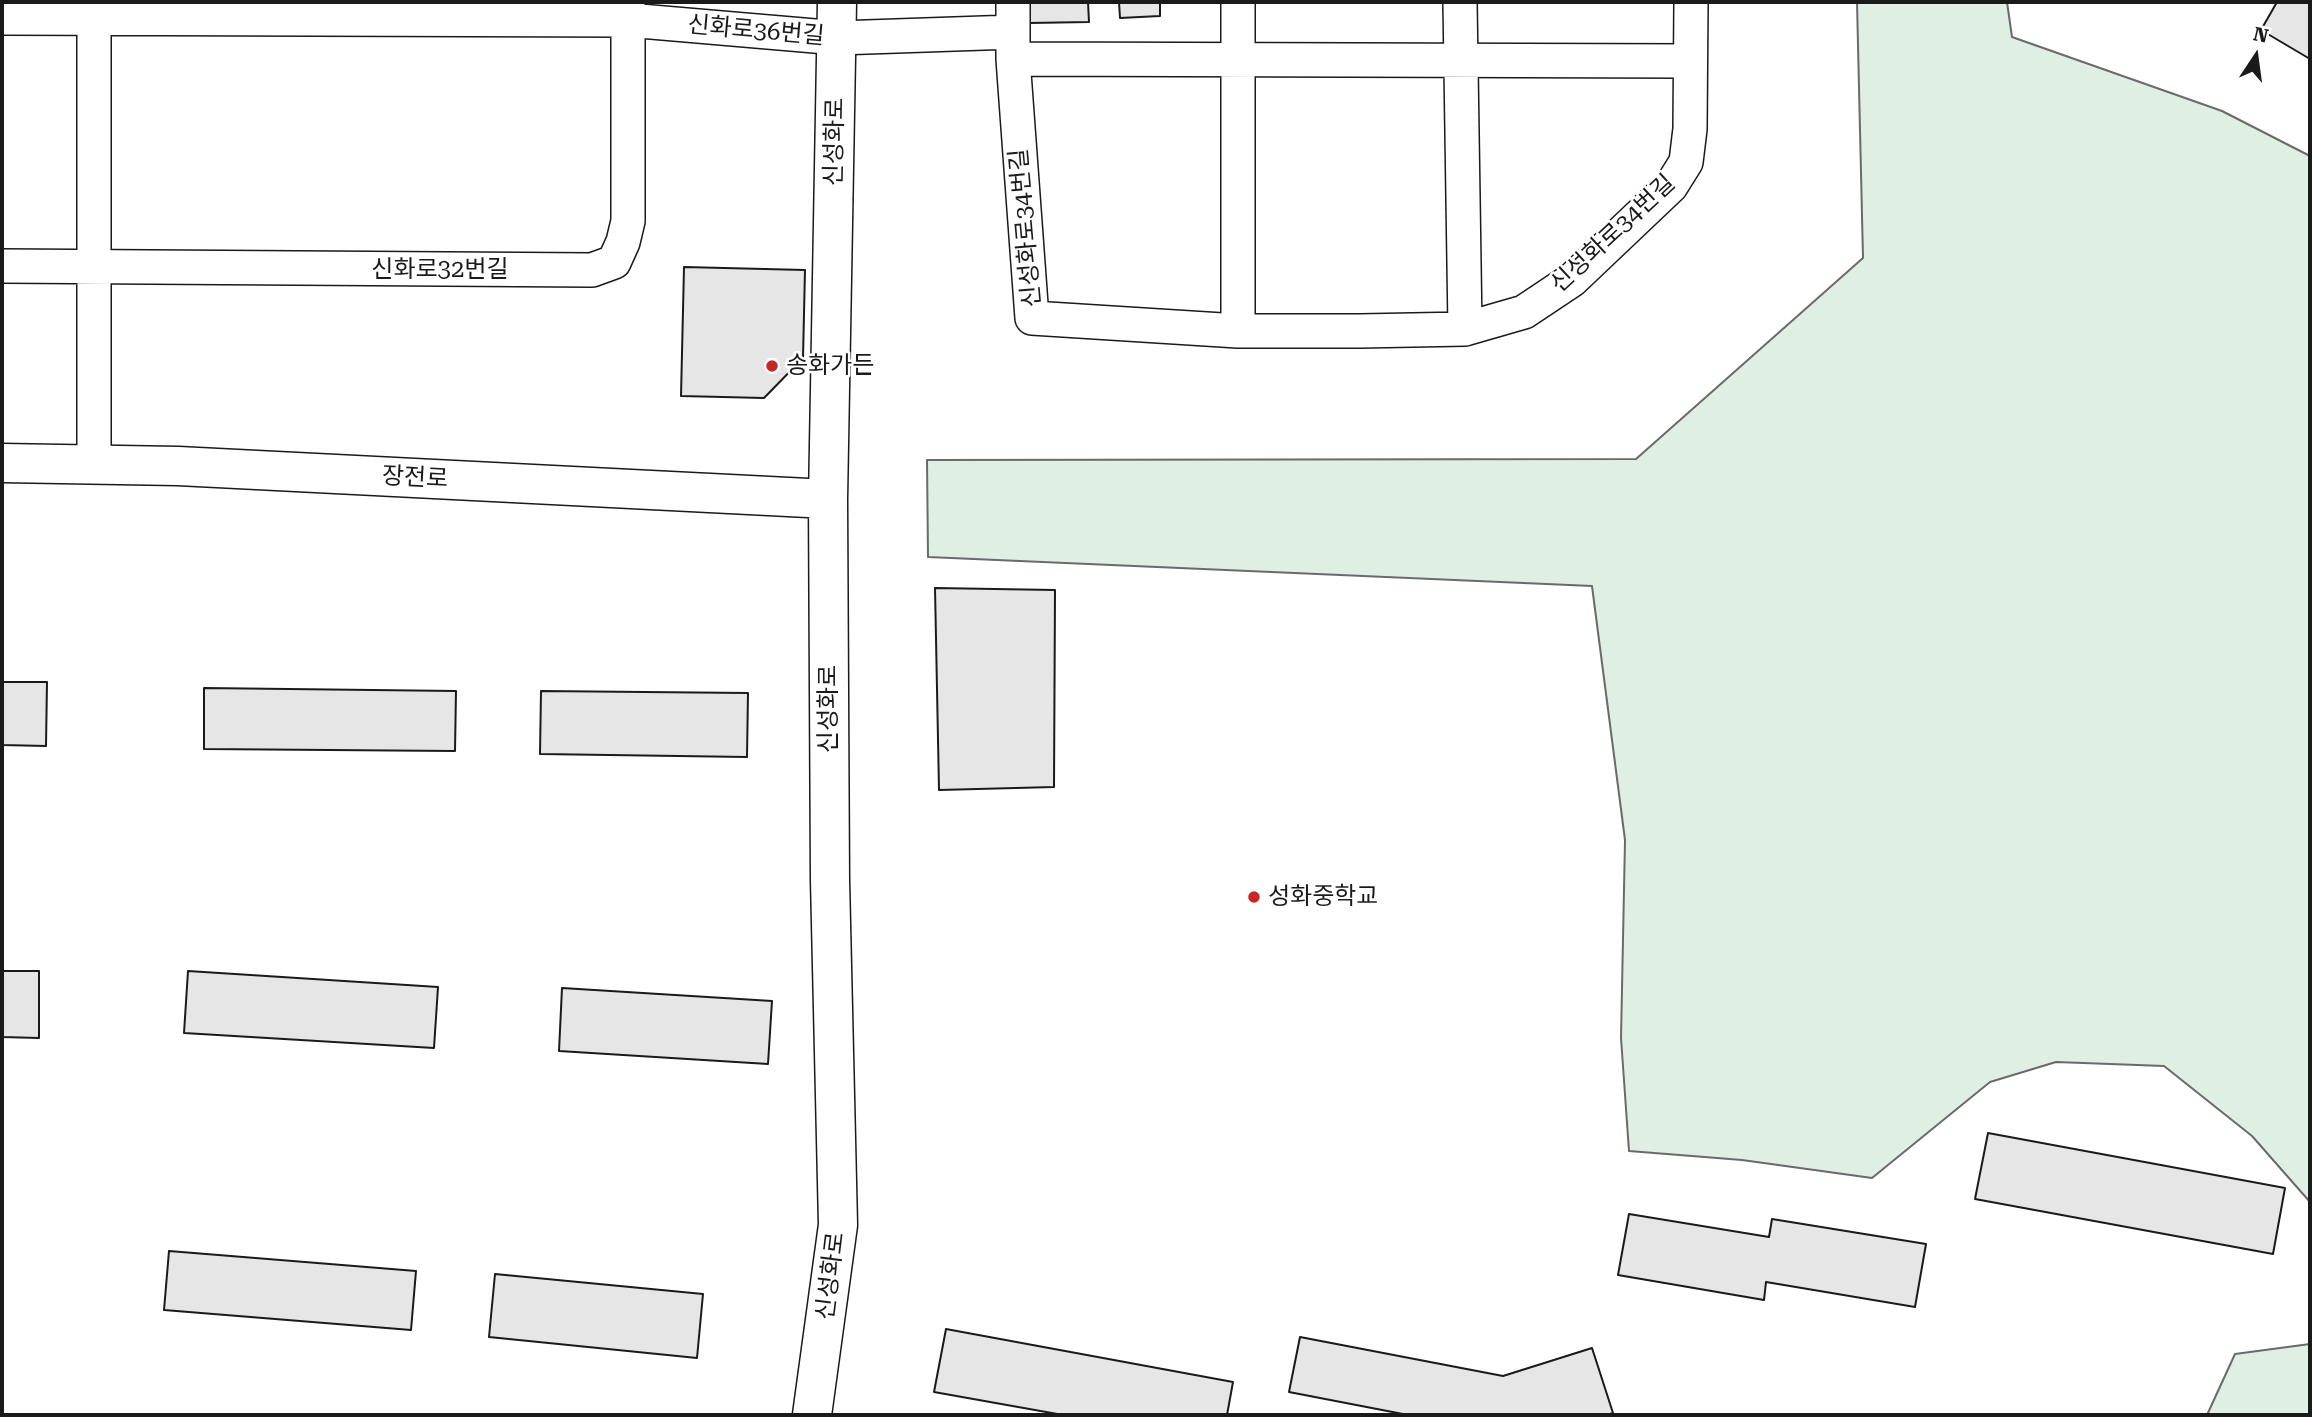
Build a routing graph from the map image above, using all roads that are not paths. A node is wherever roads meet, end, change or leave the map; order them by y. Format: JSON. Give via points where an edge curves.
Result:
{"nodes":[{"id":1,"x":1238,"y":2,"type":"edge"},
{"id":2,"x":1460,"y":2,"type":"edge"},
{"id":3,"x":1691,"y":2,"type":"edge"},
{"id":4,"x":628,"y":11,"type":"edge"},
{"id":5,"x":2,"y":18,"type":"edge"},
{"id":6,"x":94,"y":19,"type":"junction"},
{"id":7,"x":837,"y":20,"type":"edge"},
{"id":8,"x":1013,"y":31,"type":"edge"},
{"id":9,"x":1238,"y":60,"type":"junction"},
{"id":10,"x":1460,"y":60,"type":"junction"},
{"id":11,"x":1689,"y":61,"type":"junction"},
{"id":12,"x":2,"y":266,"type":"edge"},
{"id":13,"x":94,"y":267,"type":"junction"},
{"id":14,"x":1465,"y":329,"type":"junction"},
{"id":15,"x":1238,"y":331,"type":"junction"},
{"id":16,"x":2,"y":463,"type":"edge"},
{"id":17,"x":94,"y":464,"type":"junction"},
{"id":18,"x":828,"y":499,"type":"junction"},
{"id":19,"x":812,"y":1415,"type":"edge"}],
"edges":[{"from":1,"to":9,"type":"street"},
{"from":2,"to":10,"type":"street"},
{"from":3,"to":11,"type":"street","name":"신성화로34번길"},
{"from":4,"to":6,"type":"street","name":"신화로36번길"},
{"from":4,"to":7,"type":"street","name":"신화로36번길"},
{"from":4,"to":13,"type":"street","name":"신화로32번길","via":[[628,220],[614,262],[592,270]]},
{"from":5,"to":6,"type":"street","name":"신화로36번길"},
{"from":6,"to":13,"type":"street"},
{"from":7,"to":8,"type":"street","name":"신화로36번길"},
{"from":7,"to":18,"type":"street","name":"신성화로"},
{"from":8,"to":9,"type":"street","name":"신화로36번길"},
{"from":8,"to":15,"type":"street","name":"신성화로34번길","via":[[1032,318]]},
{"from":9,"to":10,"type":"street","name":"신화로36번길"},
{"from":9,"to":15,"type":"street"},
{"from":10,"to":11,"type":"street","name":"신화로36번길"},
{"from":10,"to":14,"type":"street"},
{"from":11,"to":14,"type":"street","name":"신성화로34번길","via":[[1686,162],[1671,186],[1572,280],[1524,312]]},
{"from":12,"to":13,"type":"street","name":"신화로32번길"},
{"from":13,"to":17,"type":"street"},
{"from":14,"to":15,"type":"street","name":"신성화로34번길"},
{"from":16,"to":17,"type":"street","name":"장전로"},
{"from":17,"to":18,"type":"street","name":"장전로"},
{"from":18,"to":19,"type":"street","name":"신성화로","via":[[838,1225]]}]}
